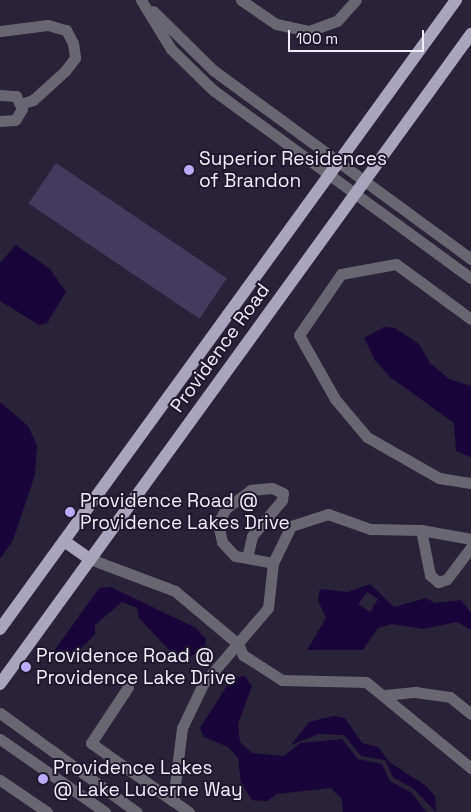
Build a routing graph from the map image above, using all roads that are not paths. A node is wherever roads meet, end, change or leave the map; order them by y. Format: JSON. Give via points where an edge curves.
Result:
{"nodes":[{"id":1,"x":143,"y":0,"type":"edge"},
{"id":2,"x":242,"y":0,"type":"edge"},
{"id":3,"x":356,"y":0,"type":"edge"},
{"id":4,"x":456,"y":0,"type":"edge"},
{"id":5,"x":0,"y":31,"type":"edge"},
{"id":6,"x":471,"y":34,"type":"edge"},
{"id":7,"x":0,"y":95,"type":"edge"},
{"id":8,"x":21,"y":104,"type":"junction"},
{"id":9,"x":0,"y":120,"type":"edge"},
{"id":10,"x":339,"y":161,"type":"junction"},
{"id":11,"x":329,"y":174,"type":"junction"},
{"id":12,"x":364,"y":180,"type":"junction"},
{"id":13,"x":355,"y":193,"type":"junction"},
{"id":14,"x":471,"y":259,"type":"edge"},
{"id":15,"x":471,"y":278,"type":"edge"},
{"id":16,"x":471,"y":319,"type":"edge"},
{"id":17,"x":471,"y":483,"type":"edge"},
{"id":18,"x":421,"y":530,"type":"junction"},
{"id":19,"x":471,"y":539,"type":"edge"},
{"id":20,"x":64,"y":541,"type":"junction"},
{"id":21,"x":471,"y":547,"type":"edge"},
{"id":22,"x":247,"y":558,"type":"junction"},
{"id":23,"x":90,"y":559,"type":"junction"},
{"id":24,"x":273,"y":563,"type":"junction"},
{"id":25,"x":0,"y":629,"type":"edge"},
{"id":26,"x":238,"y":644,"type":"junction"},
{"id":27,"x":0,"y":684,"type":"edge"},
{"id":28,"x":128,"y":687,"type":"dead end"},
{"id":29,"x":385,"y":695,"type":"junction"},
{"id":30,"x":0,"y":714,"type":"edge"},
{"id":31,"x":471,"y":714,"type":"edge"},
{"id":32,"x":0,"y":739,"type":"edge"},
{"id":33,"x":471,"y":768,"type":"edge"},
{"id":34,"x":0,"y":780,"type":"edge"},
{"id":35,"x":173,"y":801,"type":"junction"},
{"id":36,"x":47,"y":812,"type":"edge"},
{"id":37,"x":105,"y":812,"type":"edge"},
{"id":38,"x":137,"y":812,"type":"edge"},
{"id":39,"x":189,"y":812,"type":"edge"}],
"edges":[{"from":1,"to":10,"type":"street","via":[[203,62]]},
{"from":1,"to":11,"type":"street","via":[[171,49],[200,79]]},
{"from":2,"to":3,"type":"street","via":[[276,24],[309,32],[337,21]]},
{"from":4,"to":10,"type":"main road","name":"Providence Road"},
{"from":5,"to":8,"type":"street","via":[[48,25],[66,30],[73,43],[75,58],[65,72],[33,100]]},
{"from":6,"to":12,"type":"main road","name":"Providence Road"},
{"from":7,"to":8,"type":"street","via":[[11,94]]},
{"from":8,"to":9,"type":"street","via":[[14,120]]},
{"from":10,"to":11,"type":"main road","name":"Providence Road"},
{"from":10,"to":12,"type":"street"},
{"from":11,"to":13,"type":"street"},
{"from":11,"to":20,"type":"main road","name":"Providence Road"},
{"from":12,"to":13,"type":"main road","name":"Providence Road"},
{"from":12,"to":14,"type":"street"},
{"from":13,"to":15,"type":"street"},
{"from":13,"to":23,"type":"main road","name":"Providence Road"},
{"from":16,"to":17,"type":"street","via":[[396,264],[341,274],[298,335],[335,399],[367,437],[439,478]]},
{"from":18,"to":19,"type":"street"},
{"from":18,"to":21,"type":"street","via":[[430,575],[438,582],[447,579]]},
{"from":18,"to":24,"type":"street","via":[[370,529],[328,514],[290,526]]},
{"from":20,"to":23,"type":"main road"},
{"from":20,"to":25,"type":"main road","name":"Providence Road"},
{"from":22,"to":22,"type":"street","via":[[235,556],[222,542],[218,523],[226,508],[251,490],[260,486],[280,490],[282,500],[252,536]]},
{"from":22,"to":24,"type":"street"},
{"from":23,"to":26,"type":"street","via":[[175,591]]},
{"from":23,"to":27,"type":"main road","name":"Providence Road"},
{"from":24,"to":26,"type":"street","via":[[268,608]]},
{"from":26,"to":29,"type":"street","via":[[243,655],[282,680],[366,682]]},
{"from":26,"to":35,"type":"street","via":[[203,684],[189,712]]},
{"from":28,"to":35,"type":"street","via":[[91,742]]},
{"from":29,"to":31,"type":"street","via":[[415,692],[450,697]]},
{"from":29,"to":33,"type":"street"},
{"from":30,"to":38,"type":"street"},
{"from":32,"to":37,"type":"street"},
{"from":34,"to":36,"type":"street"},
{"from":35,"to":39,"type":"street"}]}
